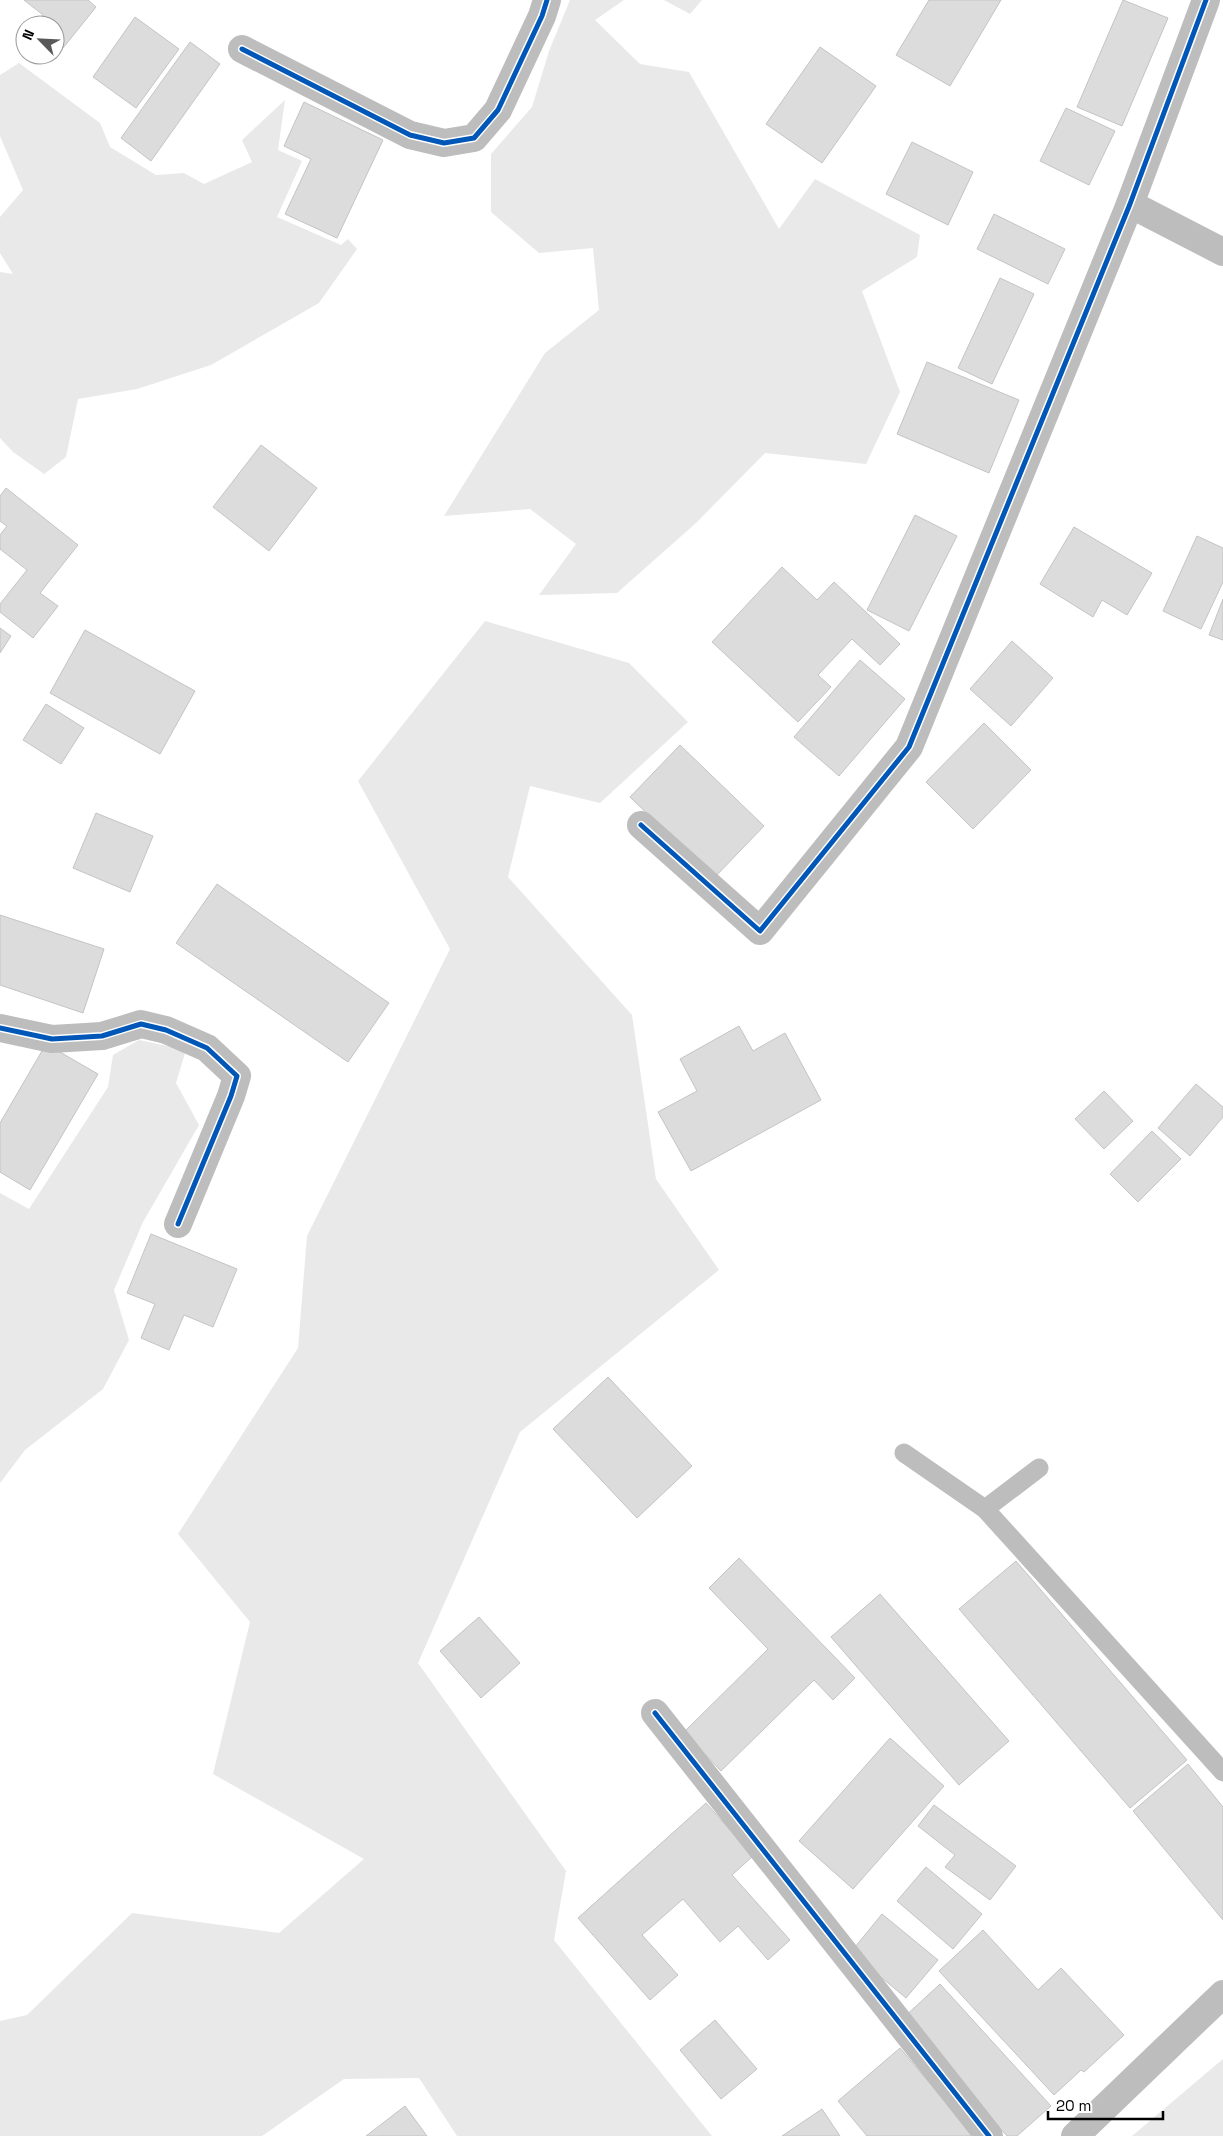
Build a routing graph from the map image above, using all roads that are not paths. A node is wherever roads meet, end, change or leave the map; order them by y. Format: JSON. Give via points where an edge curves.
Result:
{"nodes":[{"id":1,"x":547,"y":0,"type":"edge"},
{"id":2,"x":1206,"y":0,"type":"edge"},
{"id":3,"x":242,"y":49,"type":"dead end"},
{"id":4,"x":1130,"y":204,"type":"junction"},
{"id":5,"x":1223,"y":252,"type":"edge"},
{"id":6,"x":641,"y":825,"type":"dead end"},
{"id":7,"x":0,"y":1028,"type":"edge"},
{"id":8,"x":178,"y":1224,"type":"dead end"},
{"id":9,"x":904,"y":1453,"type":"dead end"},
{"id":10,"x":1039,"y":1468,"type":"dead end"},
{"id":11,"x":986,"y":1509,"type":"junction"},
{"id":12,"x":655,"y":1713,"type":"dead end"},
{"id":13,"x":1223,"y":1772,"type":"edge"},
{"id":14,"x":1223,"y":1994,"type":"edge"},
{"id":15,"x":989,"y":2136,"type":"edge"},
{"id":16,"x":1075,"y":2136,"type":"edge"}],
"edges":[{"from":1,"to":3,"type":"street","via":[[498,110],[474,138],[444,143],[410,135]]},
{"from":2,"to":4,"type":"street"},
{"from":4,"to":5,"type":"street"},
{"from":4,"to":6,"type":"street","via":[[909,747],[760,931]]},
{"from":7,"to":8,"type":"street","via":[[52,1039],[102,1036],[141,1024],[166,1030],[207,1048],[237,1076]]},
{"from":9,"to":11,"type":"lane"},
{"from":10,"to":11,"type":"lane"},
{"from":11,"to":13,"type":"lane"},
{"from":12,"to":15,"type":"street"},
{"from":14,"to":16,"type":"street"}]}
